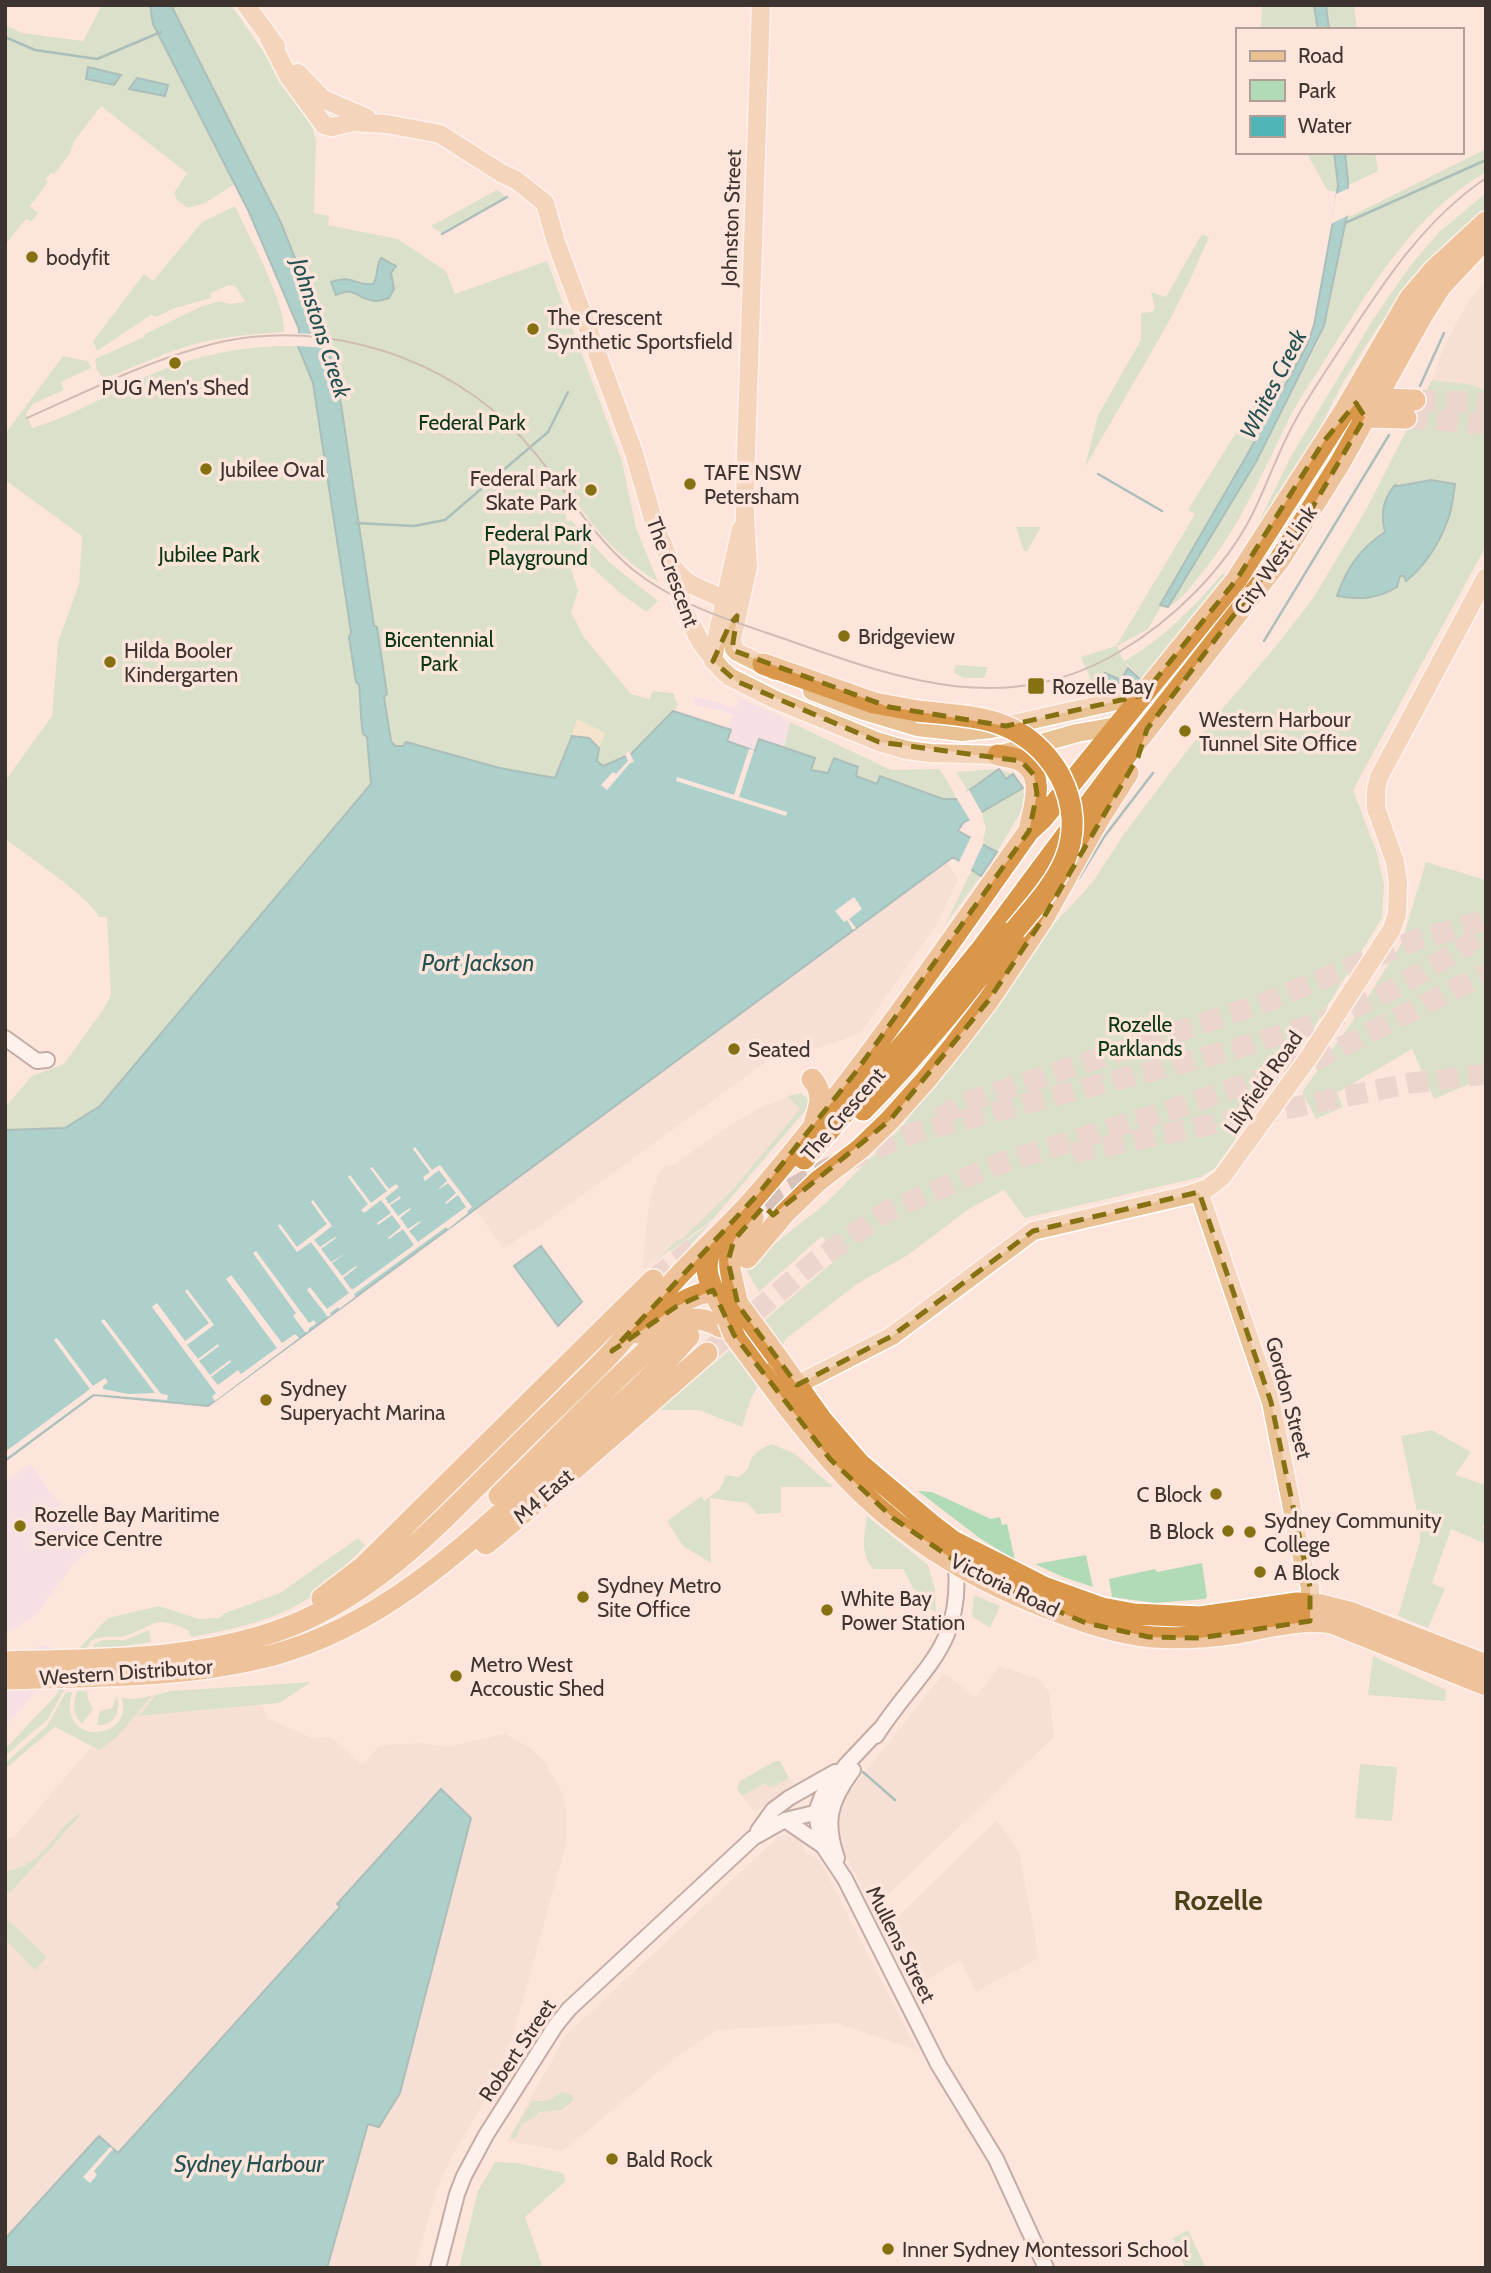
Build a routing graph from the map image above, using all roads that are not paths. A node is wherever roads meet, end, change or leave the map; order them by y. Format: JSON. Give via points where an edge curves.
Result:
{"nodes":[{"id":1,"x":246,"y":5,"type":"edge"},
{"id":2,"x":761,"y":5,"type":"edge"},
{"id":3,"x":269,"y":38,"type":"junction"},
{"id":4,"x":332,"y":103,"type":"junction"},
{"id":5,"x":317,"y":117,"type":"junction"},
{"id":6,"x":338,"y":124,"type":"junction"},
{"id":7,"x":387,"y":124,"type":"junction"},
{"id":8,"x":1486,"y":222,"type":"edge"},
{"id":9,"x":1486,"y":238,"type":"edge"},
{"id":10,"x":1395,"y":364,"type":"junction"},
{"id":11,"x":1359,"y":405,"type":"junction"},
{"id":12,"x":745,"y":516,"type":"junction"},
{"id":13,"x":669,"y":559,"type":"junction"},
{"id":14,"x":1486,"y":577,"type":"edge"},
{"id":15,"x":726,"y":601,"type":"junction"},
{"id":16,"x":737,"y":616,"type":"junction"},
{"id":17,"x":713,"y":661,"type":"junction"},
{"id":18,"x":763,"y":664,"type":"junction"},
{"id":19,"x":1143,"y":695,"type":"junction"},
{"id":20,"x":1170,"y":700,"type":"junction"},
{"id":21,"x":1113,"y":726,"type":"junction"},
{"id":22,"x":1147,"y":729,"type":"junction"},
{"id":23,"x":998,"y":755,"type":"junction"},
{"id":24,"x":1029,"y":831,"type":"junction"},
{"id":25,"x":1043,"y":868,"type":"joint"},
{"id":26,"x":952,"y":1013,"type":"junction"},
{"id":27,"x":5,"y":1038,"type":"edge"},
{"id":28,"x":47,"y":1060,"type":"dead end"},
{"id":29,"x":886,"y":1076,"type":"junction"},
{"id":30,"x":812,"y":1079,"type":"dead end"},
{"id":31,"x":882,"y":1110,"type":"junction"},
{"id":32,"x":815,"y":1123,"type":"junction"},
{"id":33,"x":818,"y":1181,"type":"junction"},
{"id":34,"x":1199,"y":1192,"type":"junction"},
{"id":35,"x":734,"y":1220,"type":"junction"},
{"id":36,"x":747,"y":1258,"type":"dead end"},
{"id":37,"x":653,"y":1280,"type":"tunnel mouth"},
{"id":38,"x":713,"y":1292,"type":"junction"},
{"id":39,"x":733,"y":1319,"type":"junction"},
{"id":40,"x":689,"y":1336,"type":"tunnel mouth"},
{"id":41,"x":612,"y":1351,"type":"junction"},
{"id":42,"x":707,"y":1353,"type":"tunnel mouth"},
{"id":43,"x":797,"y":1385,"type":"junction"},
{"id":44,"x":953,"y":1541,"type":"junction"},
{"id":45,"x":956,"y":1564,"type":"junction"},
{"id":46,"x":1310,"y":1612,"type":"junction"},
{"id":47,"x":365,"y":1617,"type":"junction"},
{"id":48,"x":138,"y":1657,"type":"junction"},
{"id":49,"x":5,"y":1662,"type":"edge"},
{"id":50,"x":1486,"y":1665,"type":"edge"},
{"id":51,"x":99,"y":1667,"type":"junction"},
{"id":52,"x":5,"y":1679,"type":"edge"},
{"id":53,"x":1486,"y":1685,"type":"edge"},
{"id":54,"x":879,"y":1730,"type":"junction"},
{"id":55,"x":846,"y":1765,"type":"junction"},
{"id":56,"x":822,"y":1808,"type":"junction"},
{"id":57,"x":774,"y":1810,"type":"junction"},
{"id":58,"x":785,"y":1820,"type":"junction"},
{"id":59,"x":753,"y":1838,"type":"junction"},
{"id":60,"x":823,"y":1846,"type":"junction"},
{"id":61,"x":845,"y":1879,"type":"junction"},
{"id":62,"x":438,"y":2268,"type":"edge"},
{"id":63,"x":1046,"y":2268,"type":"edge"}],
"edges":[{"from":1,"to":3,"type":"main road","name":"The Crescent"},
{"from":2,"to":12,"type":"main road","name":"Johnston Street"},
{"from":3,"to":4,"type":"main road","name":"The Crescent","via":[[309,86]]},
{"from":3,"to":5,"type":"main road","name":"The Crescent"},
{"from":4,"to":5,"type":"main road","via":[[321,106]]},
{"from":4,"to":6,"type":"main road","via":[[341,112]]},
{"from":4,"to":7,"type":"main road","name":"The Crescent"},
{"from":5,"to":6,"type":"main road","via":[[328,127]]},
{"from":6,"to":7,"type":"main road","name":"The Crescent"},
{"from":7,"to":13,"type":"main road","name":"The Crescent","via":[[442,135],[544,202]]},
{"from":8,"to":11,"type":"highway","name":"City West Link","via":[[1410,298]]},
{"from":9,"to":10,"type":"highway","name":"City West Link","via":[[1441,286]]},
{"from":10,"to":11,"type":"highway","name":"City West Link"},
{"from":10,"to":11,"type":"highway","via":[[1399,388],[1410,409]]},
{"from":11,"to":19,"type":"highway","name":"City West Link","via":[[1237,579]]},
{"from":11,"to":20,"type":"highway","name":"City West Link","via":[[1301,527]]},
{"from":12,"to":15,"type":"main road","name":"Johnston Street"},
{"from":12,"to":16,"type":"main road","name":"Johnston Street","via":[[748,567]]},
{"from":13,"to":15,"type":"main road","via":[[686,583]]},
{"from":13,"to":17,"type":"main road","name":"The Crescent","via":[[686,616]]},
{"from":14,"to":34,"type":"main road","name":"Lilyfield Road","via":[[1379,777],[1376,808],[1397,871],[1392,929],[1310,1057],[1230,1168]]},
{"from":15,"to":16,"type":"main road"},
{"from":15,"to":17,"type":"main road","name":"Johnston Street"},
{"from":16,"to":17,"type":"main road"},
{"from":16,"to":18,"type":"main road","name":"Johnston Street","via":[[734,649]]},
{"from":17,"to":23,"type":"main road","name":"The Crescent","via":[[742,685],[879,742],[930,753]]},
{"from":18,"to":19,"type":"main road","via":[[851,706],[918,727],[962,732]]},
{"from":18,"to":26,"type":"highway","bridge":true,"via":[[874,703],[995,722],[1027,737],[1063,781],[1072,821],[1066,859],[1052,884]]},
{"from":19,"to":21,"type":"highway","name":"City West Link"},
{"from":20,"to":21,"type":"highway","via":[[1151,716]]},
{"from":20,"to":22,"type":"highway","name":"City West Link"},
{"from":21,"to":23,"type":"main road","name":"The Crescent"},
{"from":21,"to":24,"type":"highway","name":"City West Link"},
{"from":22,"to":25,"type":"highway","name":"City West Link"},
{"from":22,"to":33,"type":"highway","via":[[1138,757],[1041,922],[988,1001],[890,1120]]},
{"from":23,"to":24,"type":"highway","via":[[1021,761],[1034,775],[1037,794]]},
{"from":24,"to":32,"type":"highway","name":"The Crescent"},
{"from":25,"to":29,"type":"highway","name":"The Crescent"},
{"from":26,"to":29,"type":"highway"},
{"from":26,"to":31,"type":"highway"},
{"from":27,"to":28,"type":"street","via":[[37,1061]]},
{"from":29,"to":31,"type":"highway"},
{"from":29,"to":39,"type":"highway","name":"The Crescent","via":[[793,1171],[734,1240],[729,1268]]},
{"from":30,"to":32,"type":"highway","via":[[820,1092]]},
{"from":31,"to":33,"type":"highway"},
{"from":32,"to":35,"type":"highway","name":"The Crescent"},
{"from":33,"to":36,"type":"highway"},
{"from":34,"to":43,"type":"main road","name":"Lilyfield Road","via":[[1033,1231],[892,1335]]},
{"from":34,"to":46,"type":"main road","name":"Gordon Street","via":[[1271,1402],[1310,1587]]},
{"from":35,"to":38,"type":"highway","name":"Victoria Road","via":[[712,1247],[706,1264]]},
{"from":35,"to":41,"type":"highway"},
{"from":37,"to":48,"type":"highway","via":[[364,1566],[319,1600],[234,1634]]},
{"from":38,"to":39,"type":"highway","name":"Victoria Road"},
{"from":38,"to":41,"type":"highway","via":[[677,1306]]},
{"from":39,"to":43,"type":"highway","name":"Victoria Road","bridge":true,"via":[[777,1357]]},
{"from":39,"to":45,"type":"highway","name":"Victoria Road","via":[[766,1377],[848,1479]]},
{"from":39,"to":47,"type":"highway","via":[[692,1319],[669,1332],[456,1537]]},
{"from":40,"to":47,"type":"highway","via":[[653,1375],[459,1551]]},
{"from":41,"to":48,"type":"highway","via":[[417,1545],[363,1588],[292,1625],[264,1634],[203,1650]]},
{"from":42,"to":47,"type":"highway","name":"M4 East","via":[[463,1563],[403,1601]]},
{"from":43,"to":44,"type":"highway","name":"Victoria Road","via":[[860,1464]]},
{"from":44,"to":45,"type":"street"},
{"from":44,"to":46,"type":"highway","name":"Victoria Road","via":[[1054,1591],[1102,1608],[1200,1617],[1277,1605]]},
{"from":45,"to":46,"type":"highway","name":"Victoria Road","via":[[1066,1615],[1149,1637],[1200,1637]]},
{"from":45,"to":54,"type":"street","via":[[954,1614],[947,1637]]},
{"from":46,"to":50,"type":"highway","name":"Victoria Road","via":[[1352,1613]]},
{"from":46,"to":53,"type":"highway","name":"Victoria Road"},
{"from":47,"to":51,"type":"highway","name":"Western Distributor","via":[[310,1643],[245,1661],[177,1672]]},
{"from":48,"to":51,"type":"highway","name":"Western Distributor"},
{"from":49,"to":51,"type":"highway","name":"Western Distributor"},
{"from":51,"to":52,"type":"highway","name":"Western Distributor"},
{"from":54,"to":55,"type":"street"},
{"from":54,"to":56,"type":"street"},
{"from":55,"to":56,"type":"street","via":[[831,1783]]},
{"from":55,"to":57,"type":"street","name":"Robert Street"},
{"from":56,"to":57,"type":"street","via":[[803,1801]]},
{"from":56,"to":58,"type":"street","name":"Robert Street"},
{"from":56,"to":60,"type":"street","name":"Mullens Street"},
{"from":56,"to":61,"type":"street"},
{"from":57,"to":59,"type":"street","name":"Robert Street"},
{"from":58,"to":59,"type":"street","name":"Robert Street"},
{"from":58,"to":60,"type":"street"},
{"from":59,"to":62,"type":"street","name":"Robert Street","via":[[593,1985],[556,2025],[464,2176]]},
{"from":60,"to":61,"type":"street","name":"Mullens Street"},
{"from":61,"to":63,"type":"street","name":"Mullens Street","via":[[938,2064],[996,2160]]}]}
